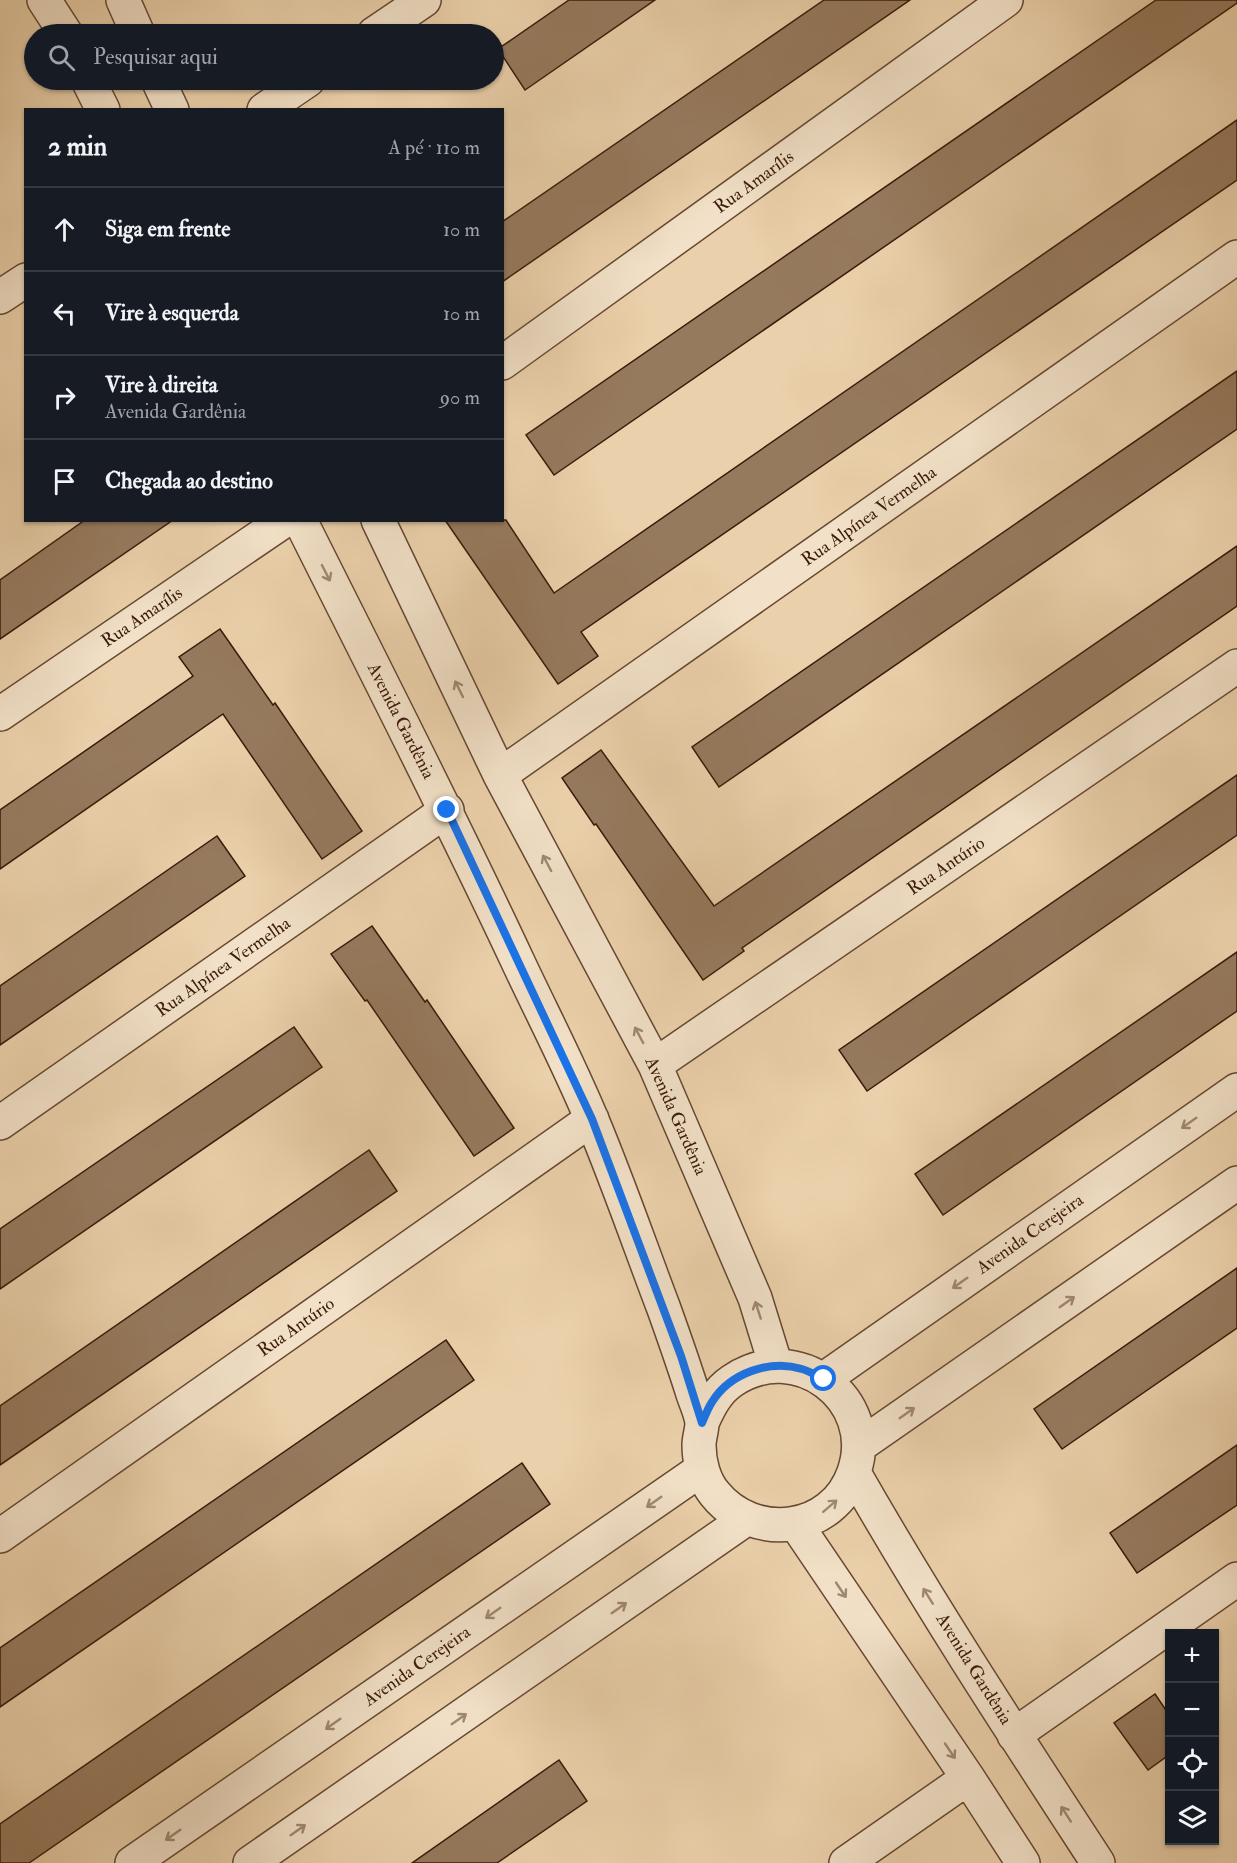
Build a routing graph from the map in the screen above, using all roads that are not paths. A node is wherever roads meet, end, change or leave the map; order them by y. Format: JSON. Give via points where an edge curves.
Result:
{"nodes":[{"id":1,"x":44,"y":0,"type":"edge"},
{"id":2,"x":123,"y":0,"type":"edge"},
{"id":3,"x":424,"y":0,"type":"edge"},
{"id":4,"x":1006,"y":0,"type":"edge"},
{"id":5,"x":60,"y":24,"type":"edge"},
{"id":6,"x":134,"y":24,"type":"edge"},
{"id":7,"x":389,"y":24,"type":"edge"},
{"id":8,"x":93,"y":90,"type":"edge"},
{"id":9,"x":163,"y":90,"type":"edge"},
{"id":10,"x":293,"y":90,"type":"edge"},
{"id":11,"x":102,"y":108,"type":"edge"},
{"id":12,"x":171,"y":108,"type":"edge"},
{"id":13,"x":267,"y":108,"type":"edge"},
{"id":14,"x":1237,"y":257,"type":"edge"},
{"id":15,"x":24,"y":281,"type":"edge"},
{"id":16,"x":0,"y":297,"type":"edge"},
{"id":17,"x":504,"y":362,"type":"edge"},
{"id":18,"x":282,"y":522,"type":"edge"},
{"id":19,"x":301,"y":522,"type":"edge"},
{"id":20,"x":379,"y":522,"type":"edge"},
{"id":21,"x":1237,"y":666,"type":"edge"},
{"id":22,"x":0,"y":714,"type":"edge"},
{"id":23,"x":500,"y":775,"type":"junction"},
{"id":24,"x":447,"y":810,"type":"junction"},
{"id":25,"x":655,"y":1065,"type":"junction"},
{"id":26,"x":1237,"y":1090,"type":"edge"},
{"id":27,"x":592,"y":1119,"type":"junction"},
{"id":28,"x":0,"y":1123,"type":"edge"},
{"id":29,"x":1237,"y":1183,"type":"edge"},
{"id":30,"x":777,"y":1366,"type":"junction"},
{"id":31,"x":824,"y":1379,"type":"junction"},
{"id":32,"x":702,"y":1423,"type":"junction"},
{"id":33,"x":856,"y":1460,"type":"junction"},
{"id":34,"x":702,"y":1468,"type":"junction"},
{"id":35,"x":746,"y":1519,"type":"junction"},
{"id":36,"x":796,"y":1524,"type":"junction"},
{"id":37,"x":0,"y":1536,"type":"edge"},
{"id":38,"x":1237,"y":1580,"type":"edge"},
{"id":39,"x":1014,"y":1735,"type":"junction"},
{"id":40,"x":968,"y":1778,"type":"junction"},
{"id":41,"x":132,"y":1863,"type":"edge"},
{"id":42,"x":250,"y":1863,"type":"edge"},
{"id":43,"x":846,"y":1863,"type":"edge"},
{"id":44,"x":1023,"y":1863,"type":"edge"},
{"id":45,"x":1098,"y":1863,"type":"edge"}],
"edges":[{"from":1,"to":5,"type":"street"},
{"from":2,"to":6,"type":"street"},
{"from":3,"to":7,"type":"street"},
{"from":4,"to":17,"type":"street","name":"Rua Amarílis"},
{"from":8,"to":11,"type":"street"},
{"from":9,"to":12,"type":"street"},
{"from":10,"to":13,"type":"street"},
{"from":14,"to":23,"type":"street","name":"Rua Alpínea Vermelha"},
{"from":15,"to":16,"type":"street"},
{"from":18,"to":22,"type":"street","name":"Rua Amarílis"},
{"from":19,"to":24,"type":"street","name":"Avenida Gardênia","one_way":true},
{"from":23,"to":20,"type":"street","name":"Avenida Gardênia","one_way":true},
{"from":21,"to":25,"type":"street","name":"Rua Antúrio"},
{"from":25,"to":23,"type":"street","name":"Avenida Gardênia","one_way":true},
{"from":24,"to":27,"type":"street","name":"Avenida Gardênia"},
{"from":24,"to":28,"type":"street","name":"Rua Alpínea Vermelha"},
{"from":30,"to":25,"type":"street","name":"Avenida Gardênia","one_way":true,"via":[[754,1298]]},
{"from":26,"to":31,"type":"street","name":"Avenida Cerejeira","one_way":true},
{"from":27,"to":32,"type":"street","name":"Avenida Gardênia","via":[[681,1356]]},
{"from":27,"to":37,"type":"street","name":"Rua Antúrio"},
{"from":33,"to":29,"type":"street","one_way":true},
{"from":30,"to":31,"type":"street","via":[[801,1369]]},
{"from":30,"to":32,"type":"street","via":[[752,1370],[730,1382],[713,1400]]},
{"from":31,"to":33,"type":"street","via":[[842,1396],[854,1420]]},
{"from":32,"to":34,"type":"street"},
{"from":36,"to":33,"type":"street","one_way":true,"via":[[820,1514],[841,1496]]},
{"from":39,"to":33,"type":"street","name":"Avenida Gardênia","one_way":true,"via":[[879,1517]]},
{"from":34,"to":35,"type":"street","via":[[711,1490],[726,1507]]},
{"from":34,"to":41,"type":"street","name":"Avenida Cerejeira","one_way":true},
{"from":35,"to":36,"type":"street","via":[[768,1525]]},
{"from":42,"to":35,"type":"street","one_way":true},
{"from":36,"to":40,"type":"street","one_way":true},
{"from":38,"to":39,"type":"street"},
{"from":45,"to":39,"type":"street","name":"Avenida Gardênia","one_way":true},
{"from":40,"to":43,"type":"street"},
{"from":40,"to":44,"type":"street"}]}
